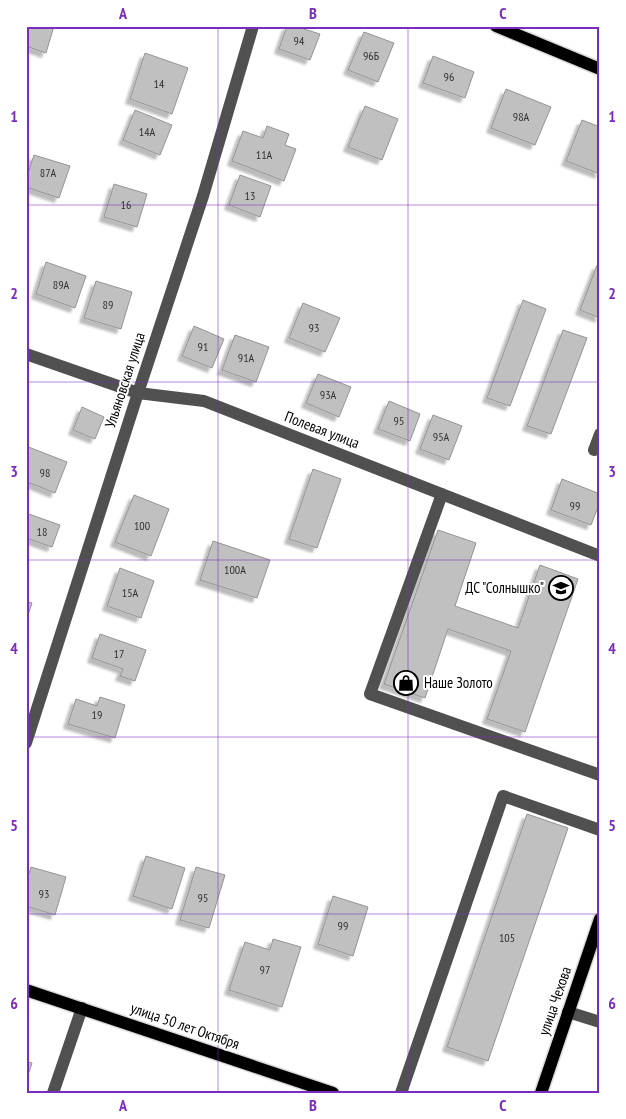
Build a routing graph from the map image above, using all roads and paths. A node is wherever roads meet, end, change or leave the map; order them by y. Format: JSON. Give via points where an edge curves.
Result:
{"nodes":[{"id":1,"x":253,"y":26,"type":"edge"},
{"id":2,"x":496,"y":26,"type":"edge"},
{"id":3,"x":600,"y":69,"type":"edge"},
{"id":4,"x":26,"y":354,"type":"edge"},
{"id":5,"x":138,"y":393,"type":"junction"},
{"id":6,"x":600,"y":434,"type":"edge"},
{"id":7,"x":594,"y":450,"type":"dead end"},
{"id":8,"x":442,"y":494,"type":"junction"},
{"id":9,"x":600,"y":556,"type":"edge"},
{"id":10,"x":26,"y":743,"type":"edge"},
{"id":11,"x":600,"y":775,"type":"edge"},
{"id":12,"x":600,"y":830,"type":"edge"},
{"id":13,"x":600,"y":919,"type":"edge"},
{"id":14,"x":26,"y":990,"type":"edge"},
{"id":15,"x":82,"y":1008,"type":"junction"},
{"id":16,"x":568,"y":1012,"type":"junction"},
{"id":17,"x":600,"y":1022,"type":"edge"},
{"id":18,"x":53,"y":1093,"type":"edge"},
{"id":19,"x":333,"y":1093,"type":"edge"},
{"id":20,"x":402,"y":1093,"type":"edge"},
{"id":21,"x":541,"y":1093,"type":"edge"}],
"edges":[{"from":1,"to":5,"type":"street","name":"Ульяновская улица","via":[[203,196]]},
{"from":2,"to":3,"type":"main road"},
{"from":4,"to":5,"type":"street","name":"Полевая улица"},
{"from":5,"to":8,"type":"street","name":"Полевая улица","via":[[204,401]]},
{"from":5,"to":10,"type":"street","name":"Ульяновская улица"},
{"from":6,"to":7,"type":"street"},
{"from":8,"to":9,"type":"street","name":"Полевая улица"},
{"from":8,"to":11,"type":"street","via":[[370,694]]},
{"from":12,"to":20,"type":"street","via":[[503,796]]},
{"from":13,"to":16,"type":"main road","name":"улица Чехова"},
{"from":14,"to":15,"type":"main road","name":"улица 50 лет Октября"},
{"from":15,"to":18,"type":"street"},
{"from":15,"to":19,"type":"main road","name":"улица 50 лет Октября"},
{"from":16,"to":17,"type":"street"},
{"from":16,"to":21,"type":"main road","name":"улица Чехова"}]}
